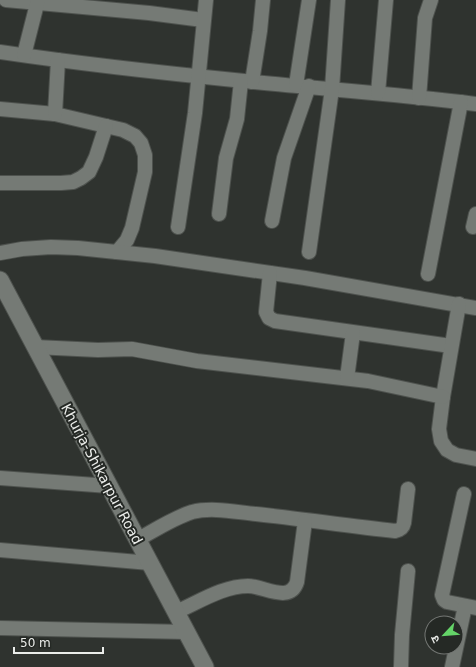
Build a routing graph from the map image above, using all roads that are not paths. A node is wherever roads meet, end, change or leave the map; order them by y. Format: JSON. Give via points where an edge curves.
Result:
{"nodes":[{"id":1,"x":6,"y":0,"type":"edge"},
{"id":2,"x":206,"y":0,"type":"edge"},
{"id":3,"x":263,"y":0,"type":"edge"},
{"id":4,"x":310,"y":0,"type":"edge"},
{"id":5,"x":339,"y":0,"type":"edge"},
{"id":6,"x":386,"y":0,"type":"edge"},
{"id":7,"x":431,"y":0,"type":"edge"},
{"id":8,"x":38,"y":1,"type":"edge"},
{"id":9,"x":203,"y":20,"type":"junction"},
{"id":10,"x":0,"y":52,"type":"edge"},
{"id":11,"x":24,"y":55,"type":"junction"},
{"id":12,"x":58,"y":60,"type":"junction"},
{"id":13,"x":199,"y":76,"type":"junction"},
{"id":14,"x":247,"y":81,"type":"junction"},
{"id":15,"x":302,"y":86,"type":"junction"},
{"id":16,"x":332,"y":89,"type":"junction"},
{"id":17,"x":378,"y":93,"type":"junction"},
{"id":18,"x":420,"y":98,"type":"junction"},
{"id":19,"x":461,"y":102,"type":"junction"},
{"id":20,"x":476,"y":104,"type":"edge"},
{"id":21,"x":0,"y":109,"type":"edge"},
{"id":22,"x":55,"y":114,"type":"junction"},
{"id":23,"x":106,"y":126,"type":"junction"},
{"id":24,"x":0,"y":183,"type":"edge"},
{"id":25,"x":219,"y":214,"type":"dead end"},
{"id":26,"x":272,"y":221,"type":"dead end"},
{"id":27,"x":178,"y":228,"type":"dead end"},
{"id":28,"x":117,"y":252,"type":"junction"},
{"id":29,"x":309,"y":252,"type":"dead end"},
{"id":30,"x":0,"y":253,"type":"edge"},
{"id":31,"x":270,"y":272,"type":"junction"},
{"id":32,"x":428,"y":274,"type":"dead end"},
{"id":33,"x":0,"y":280,"type":"edge"},
{"id":34,"x":459,"y":304,"type":"junction"},
{"id":35,"x":476,"y":308,"type":"edge"},
{"id":36,"x":353,"y":333,"type":"junction"},
{"id":37,"x":451,"y":346,"type":"junction"},
{"id":38,"x":35,"y":347,"type":"junction"},
{"id":39,"x":347,"y":378,"type":"junction"},
{"id":40,"x":443,"y":397,"type":"junction"},
{"id":41,"x":476,"y":459,"type":"edge"},
{"id":42,"x":0,"y":478,"type":"edge"},
{"id":43,"x":109,"y":486,"type":"junction"},
{"id":44,"x":408,"y":489,"type":"dead end"},
{"id":45,"x":464,"y":494,"type":"dead end"},
{"id":46,"x":305,"y":521,"type":"junction"},
{"id":47,"x":137,"y":540,"type":"junction"},
{"id":48,"x":0,"y":550,"type":"edge"},
{"id":49,"x":150,"y":563,"type":"junction"},
{"id":50,"x":408,"y":571,"type":"dead end"},
{"id":51,"x":471,"y":607,"type":"edge"},
{"id":52,"x":176,"y":612,"type":"junction"},
{"id":53,"x":0,"y":628,"type":"edge"},
{"id":54,"x":187,"y":632,"type":"junction"},
{"id":55,"x":205,"y":667,"type":"edge"},
{"id":56,"x":401,"y":667,"type":"edge"},
{"id":57,"x":452,"y":667,"type":"edge"}],
"edges":[{"from":1,"to":8,"type":"street"},
{"from":2,"to":9,"type":"street"},
{"from":3,"to":14,"type":"street","via":[[260,31]]},
{"from":4,"to":15,"type":"street"},
{"from":5,"to":16,"type":"street"},
{"from":6,"to":17,"type":"street"},
{"from":7,"to":18,"type":"street","via":[[425,18]]},
{"from":8,"to":9,"type":"street"},
{"from":8,"to":11,"type":"street"},
{"from":9,"to":13,"type":"street"},
{"from":10,"to":11,"type":"street"},
{"from":11,"to":12,"type":"street"},
{"from":12,"to":13,"type":"street"},
{"from":12,"to":22,"type":"street"},
{"from":13,"to":14,"type":"street"},
{"from":13,"to":27,"type":"street"},
{"from":14,"to":15,"type":"street"},
{"from":14,"to":25,"type":"street","via":[[226,158]]},
{"from":15,"to":16,"type":"street"},
{"from":15,"to":26,"type":"street"},
{"from":16,"to":17,"type":"street"},
{"from":16,"to":29,"type":"street"},
{"from":17,"to":18,"type":"street"},
{"from":18,"to":19,"type":"street"},
{"from":19,"to":20,"type":"street"},
{"from":19,"to":32,"type":"street"},
{"from":21,"to":22,"type":"street"},
{"from":22,"to":23,"type":"street"},
{"from":23,"to":24,"type":"street","via":[[96,157],[88,172],[81,178],[61,184]]},
{"from":23,"to":28,"type":"street","via":[[124,130],[135,136],[141,143],[145,155],[145,172],[132,228],[127,240]]},
{"from":28,"to":30,"type":"street","via":[[51,247]]},
{"from":28,"to":31,"type":"street"},
{"from":31,"to":34,"type":"street"},
{"from":31,"to":36,"type":"street","via":[[266,306],[269,318]]},
{"from":33,"to":38,"type":"street","name":"Khurja-Shikarpur Road"},
{"from":34,"to":35,"type":"street"},
{"from":34,"to":37,"type":"street"},
{"from":36,"to":37,"type":"street"},
{"from":36,"to":39,"type":"street"},
{"from":37,"to":40,"type":"street"},
{"from":38,"to":39,"type":"street","via":[[132,349],[197,361]]},
{"from":38,"to":43,"type":"street","name":"Khurja-Shikarpur Road"},
{"from":39,"to":40,"type":"street"},
{"from":40,"to":41,"type":"street","via":[[439,429],[441,441],[447,450],[456,455]]},
{"from":42,"to":43,"type":"street"},
{"from":43,"to":47,"type":"street","name":"Khurja-Shikarpur Road"},
{"from":44,"to":46,"type":"street","via":[[404,523],[400,530]]},
{"from":45,"to":51,"type":"street","via":[[442,595],[447,602]]},
{"from":46,"to":47,"type":"street","via":[[204,510],[176,518]]},
{"from":46,"to":52,"type":"street","via":[[297,582],[290,592],[238,586]]},
{"from":47,"to":49,"type":"street","name":"Khurja-Shikarpur Road"},
{"from":48,"to":49,"type":"street"},
{"from":49,"to":52,"type":"street","name":"Khurja-Shikarpur Road"},
{"from":50,"to":56,"type":"street"},
{"from":51,"to":57,"type":"street"},
{"from":52,"to":54,"type":"street","name":"Khurja-Shikarpur Road"},
{"from":53,"to":54,"type":"street"},
{"from":54,"to":55,"type":"street","name":"Khurja-Shikarpur Road"}]}
